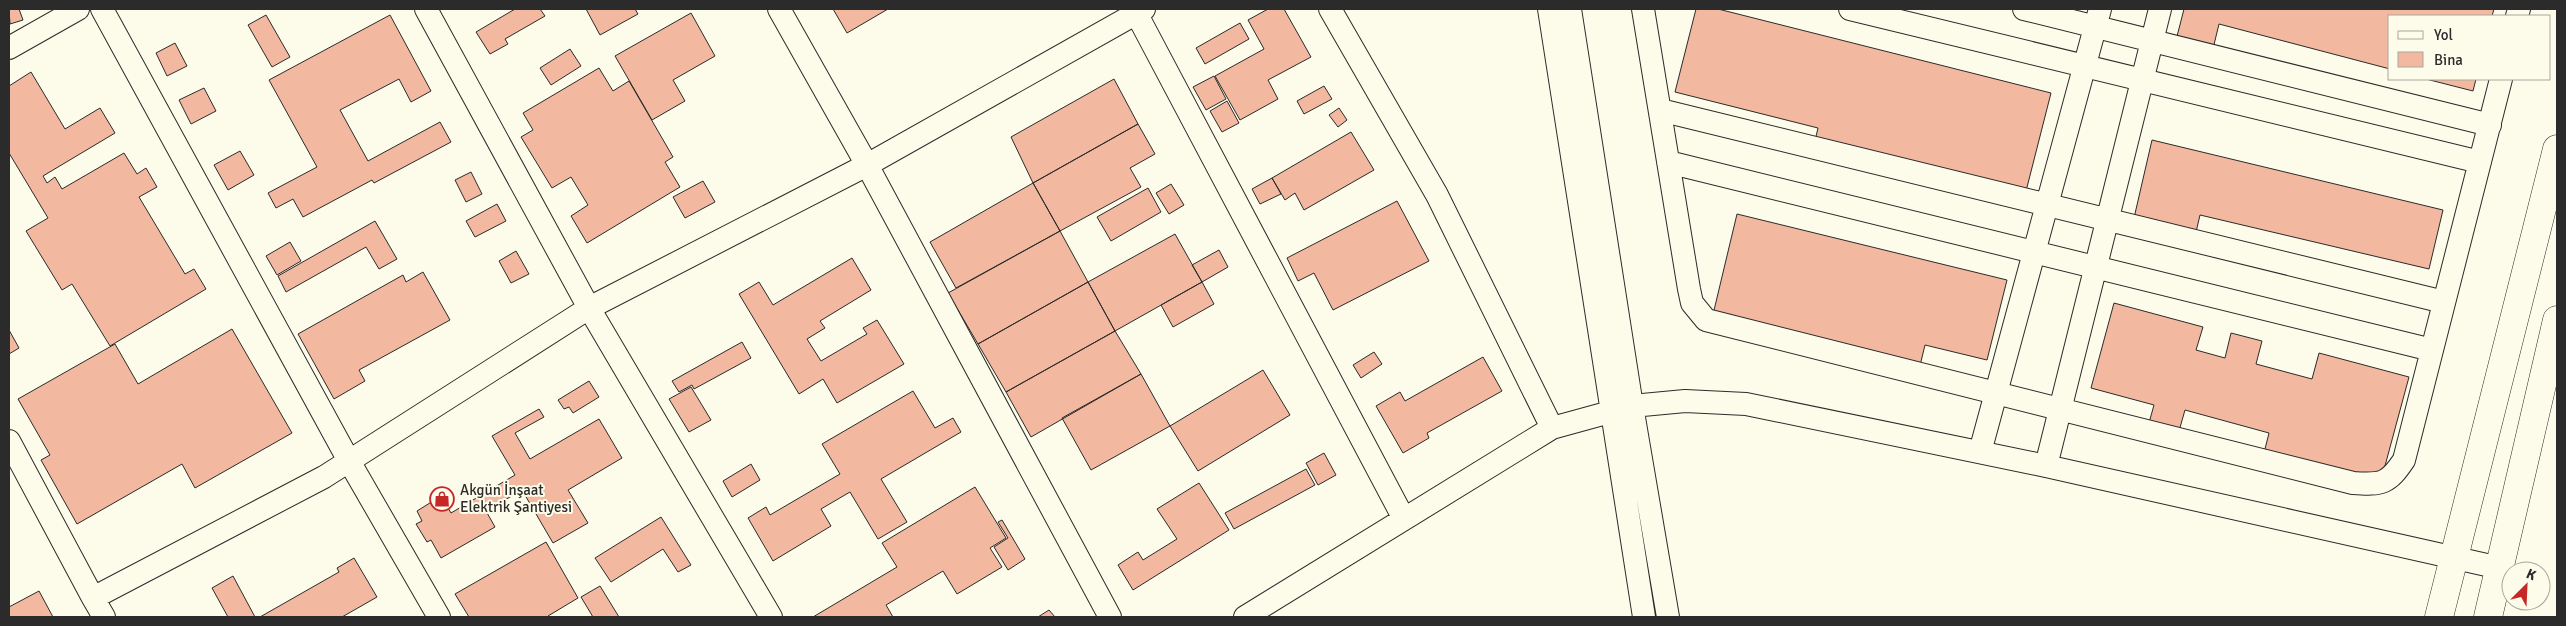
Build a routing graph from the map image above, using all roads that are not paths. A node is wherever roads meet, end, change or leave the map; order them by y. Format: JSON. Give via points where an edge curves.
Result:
{"nodes":[{"id":1,"x":78,"y":9,"type":"edge"},
{"id":2,"x":102,"y":9,"type":"edge"},
{"id":3,"x":426,"y":9,"type":"edge"},
{"id":4,"x":779,"y":9,"type":"edge"},
{"id":5,"x":1330,"y":9,"type":"edge"},
{"id":6,"x":1549,"y":9,"type":"edge"},
{"id":7,"x":1570,"y":9,"type":"edge"},
{"id":8,"x":1643,"y":9,"type":"edge"},
{"id":9,"x":1850,"y":9,"type":"edge"},
{"id":10,"x":2024,"y":9,"type":"edge"},
{"id":11,"x":2160,"y":9,"type":"edge"},
{"id":12,"x":1138,"y":10,"type":"edge"},
{"id":13,"x":2098,"y":18,"type":"edge"},
{"id":14,"x":2152,"y":41,"type":"junction"},
{"id":15,"x":9,"y":48,"type":"edge"},
{"id":16,"x":2085,"y":66,"type":"junction"},
{"id":17,"x":2143,"y":80,"type":"junction"},
{"id":18,"x":2502,"y":80,"type":"edge"},
{"id":19,"x":1660,"y":110,"type":"junction"},
{"id":20,"x":2490,"y":125,"type":"junction"},
{"id":21,"x":2557,"y":149,"type":"edge"},
{"id":22,"x":1668,"y":162,"type":"junction"},
{"id":23,"x":2480,"y":162,"type":"junction"},
{"id":24,"x":867,"y":165,"type":"junction"},
{"id":25,"x":2047,"y":205,"type":"junction"},
{"id":26,"x":2108,"y":220,"type":"junction"},
{"id":27,"x":2034,"y":252,"type":"junction"},
{"id":28,"x":2096,"y":267,"type":"junction"},
{"id":29,"x":2444,"y":302,"type":"junction"},
{"id":30,"x":589,"y":308,"type":"junction"},
{"id":31,"x":2557,"y":320,"type":"edge"},
{"id":32,"x":2432,"y":350,"type":"junction"},
{"id":33,"x":1996,"y":393,"type":"junction"},
{"id":34,"x":1622,"y":409,"type":"junction"},
{"id":35,"x":2060,"y":410,"type":"junction"},
{"id":36,"x":1552,"y":428,"type":"junction"},
{"id":37,"x":9,"y":441,"type":"edge"},
{"id":38,"x":1980,"y":452,"type":"junction"},
{"id":39,"x":349,"y":461,"type":"junction"},
{"id":40,"x":2046,"y":466,"type":"junction"},
{"id":41,"x":1404,"y":519,"type":"junction"},
{"id":42,"x":2454,"y":559,"type":"junction"},
{"id":43,"x":2500,"y":568,"type":"junction"},
{"id":44,"x":98,"y":608,"type":"edge"},
{"id":45,"x":439,"y":617,"type":"edge"},
{"id":46,"x":771,"y":617,"type":"edge"},
{"id":47,"x":1110,"y":617,"type":"edge"},
{"id":48,"x":1245,"y":617,"type":"edge"},
{"id":49,"x":1644,"y":617,"type":"edge"},
{"id":50,"x":1668,"y":617,"type":"edge"},
{"id":51,"x":2439,"y":617,"type":"edge"},
{"id":52,"x":2488,"y":617,"type":"edge"}],
"edges":[{"from":1,"to":15,"type":"street"},
{"from":2,"to":39,"type":"street"},
{"from":3,"to":30,"type":"street"},
{"from":4,"to":24,"type":"street"},
{"from":5,"to":36,"type":"street","via":[[1437,195]]},
{"from":6,"to":34,"type":"street"},
{"from":7,"to":34,"type":"street"},
{"from":8,"to":19,"type":"street"},
{"from":9,"to":16,"type":"street"},
{"from":10,"to":13,"type":"street"},
{"from":11,"to":14,"type":"street"},
{"from":12,"to":24,"type":"street"},
{"from":12,"to":41,"type":"street"},
{"from":13,"to":14,"type":"street"},
{"from":13,"to":16,"type":"street"},
{"from":14,"to":17,"type":"street"},
{"from":14,"to":20,"type":"street"},
{"from":16,"to":17,"type":"street"},
{"from":16,"to":25,"type":"street"},
{"from":17,"to":23,"type":"street"},
{"from":17,"to":26,"type":"street"},
{"from":18,"to":20,"type":"street"},
{"from":19,"to":22,"type":"street"},
{"from":19,"to":25,"type":"street"},
{"from":20,"to":23,"type":"street"},
{"from":21,"to":42,"type":"main road"},
{"from":22,"to":27,"type":"street"},
{"from":22,"to":33,"type":"street","via":[[1692,303],[1706,320]]},
{"from":23,"to":29,"type":"street"},
{"from":24,"to":30,"type":"street"},
{"from":24,"to":47,"type":"street"},
{"from":25,"to":26,"type":"street"},
{"from":25,"to":27,"type":"street"},
{"from":26,"to":28,"type":"street"},
{"from":26,"to":29,"type":"street"},
{"from":27,"to":28,"type":"street"},
{"from":27,"to":33,"type":"street"},
{"from":28,"to":32,"type":"street"},
{"from":28,"to":35,"type":"street"},
{"from":29,"to":32,"type":"street"},
{"from":30,"to":39,"type":"street"},
{"from":30,"to":46,"type":"street"},
{"from":31,"to":43,"type":"main road"},
{"from":32,"to":35,"type":"street","via":[[2404,460],[2384,483],[2353,483]]},
{"from":33,"to":35,"type":"street"},
{"from":33,"to":38,"type":"street"},
{"from":34,"to":36,"type":"street"},
{"from":34,"to":38,"type":"street","via":[[1685,401],[1746,404]]},
{"from":34,"to":49,"type":"street"},
{"from":34,"to":50,"type":"street"},
{"from":35,"to":40,"type":"street"},
{"from":36,"to":41,"type":"street"},
{"from":37,"to":44,"type":"street"},
{"from":38,"to":40,"type":"street"},
{"from":39,"to":44,"type":"street"},
{"from":39,"to":45,"type":"street"},
{"from":40,"to":42,"type":"street"},
{"from":41,"to":48,"type":"street"},
{"from":42,"to":43,"type":"street"},
{"from":42,"to":51,"type":"main road"},
{"from":43,"to":52,"type":"main road"}]}
